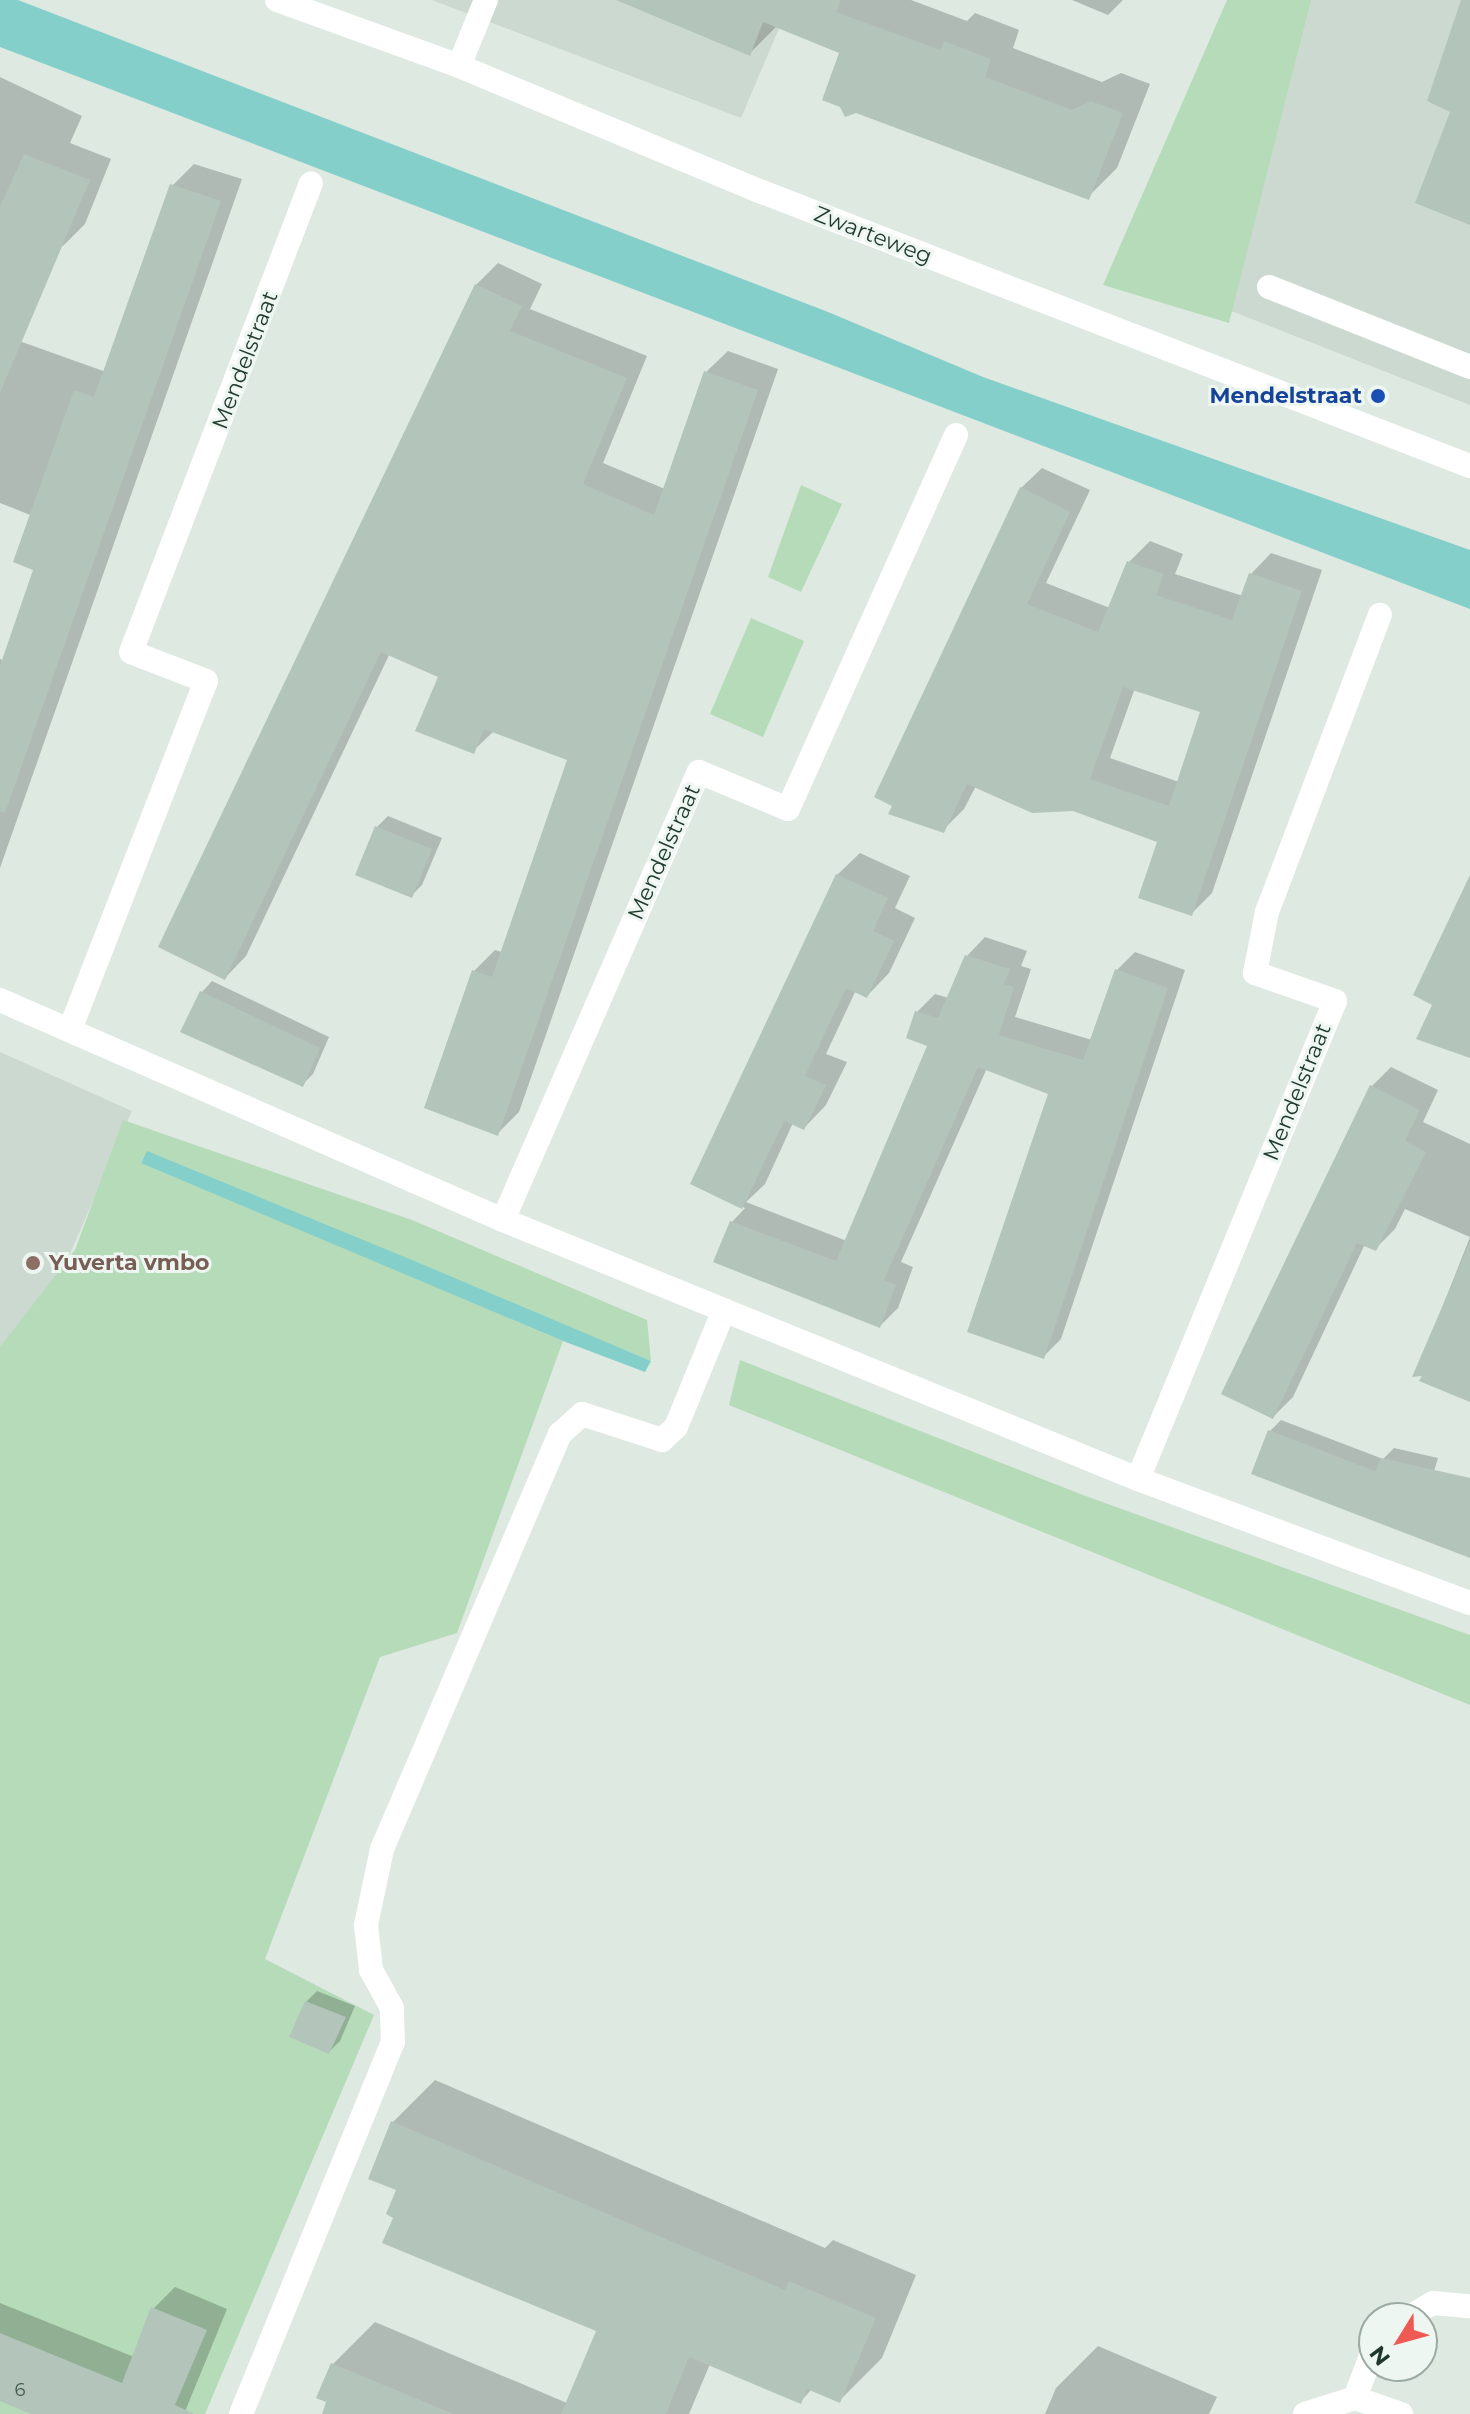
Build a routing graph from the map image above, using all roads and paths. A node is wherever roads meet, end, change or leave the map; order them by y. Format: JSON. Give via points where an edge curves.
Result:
{"nodes":[{"id":1,"x":277,"y":0,"type":"edge"},
{"id":2,"x":486,"y":0,"type":"edge"},
{"id":3,"x":459,"y":66,"type":"junction"},
{"id":4,"x":311,"y":183,"type":"dead end"},
{"id":5,"x":1269,"y":287,"type":"dead end"},
{"id":6,"x":1470,"y":367,"type":"edge"},
{"id":7,"x":956,"y":435,"type":"dead end"},
{"id":8,"x":1470,"y":466,"type":"edge"},
{"id":9,"x":1380,"y":615,"type":"dead end"},
{"id":10,"x":0,"y":1000,"type":"edge"},
{"id":11,"x":71,"y":1027,"type":"junction"},
{"id":12,"x":503,"y":1220,"type":"junction"},
{"id":13,"x":724,"y":1310,"type":"junction"},
{"id":14,"x":1138,"y":1479,"type":"junction"},
{"id":15,"x":1470,"y":1603,"type":"edge"},
{"id":16,"x":1438,"y":2303,"type":"edge"},
{"id":17,"x":1470,"y":2306,"type":"edge"},
{"id":18,"x":1361,"y":2382,"type":"edge"},
{"id":19,"x":1355,"y":2398,"type":"junction"},
{"id":20,"x":241,"y":2414,"type":"edge"},
{"id":21,"x":1305,"y":2414,"type":"edge"},
{"id":22,"x":1401,"y":2414,"type":"edge"}],
"edges":[{"from":1,"to":3,"type":"street","name":"Zwarteweg"},
{"from":2,"to":3,"type":"street"},
{"from":3,"to":8,"type":"street","name":"Zwarteweg","via":[[762,192]]},
{"from":4,"to":11,"type":"street","name":"Mendelstraat","via":[[131,652],[206,681]]},
{"from":5,"to":6,"type":"street"},
{"from":7,"to":12,"type":"street","name":"Mendelstraat","via":[[788,809],[699,772]]},
{"from":9,"to":14,"type":"street","name":"Mendelstraat","via":[[1267,912],[1255,973],[1335,1001]]},
{"from":10,"to":11,"type":"street"},
{"from":11,"to":12,"type":"street"},
{"from":12,"to":13,"type":"street"},
{"from":13,"to":14,"type":"street"},
{"from":13,"to":20,"type":"street","via":[[676,1427],[662,1440],[582,1414],[560,1434],[382,1849],[366,1925],[371,1970],[392,2008],[393,2042]]},
{"from":14,"to":15,"type":"street"},
{"from":16,"to":17,"type":"street"},
{"from":18,"to":19,"type":"street"},
{"from":19,"to":21,"type":"street"},
{"from":19,"to":22,"type":"street"}]}
